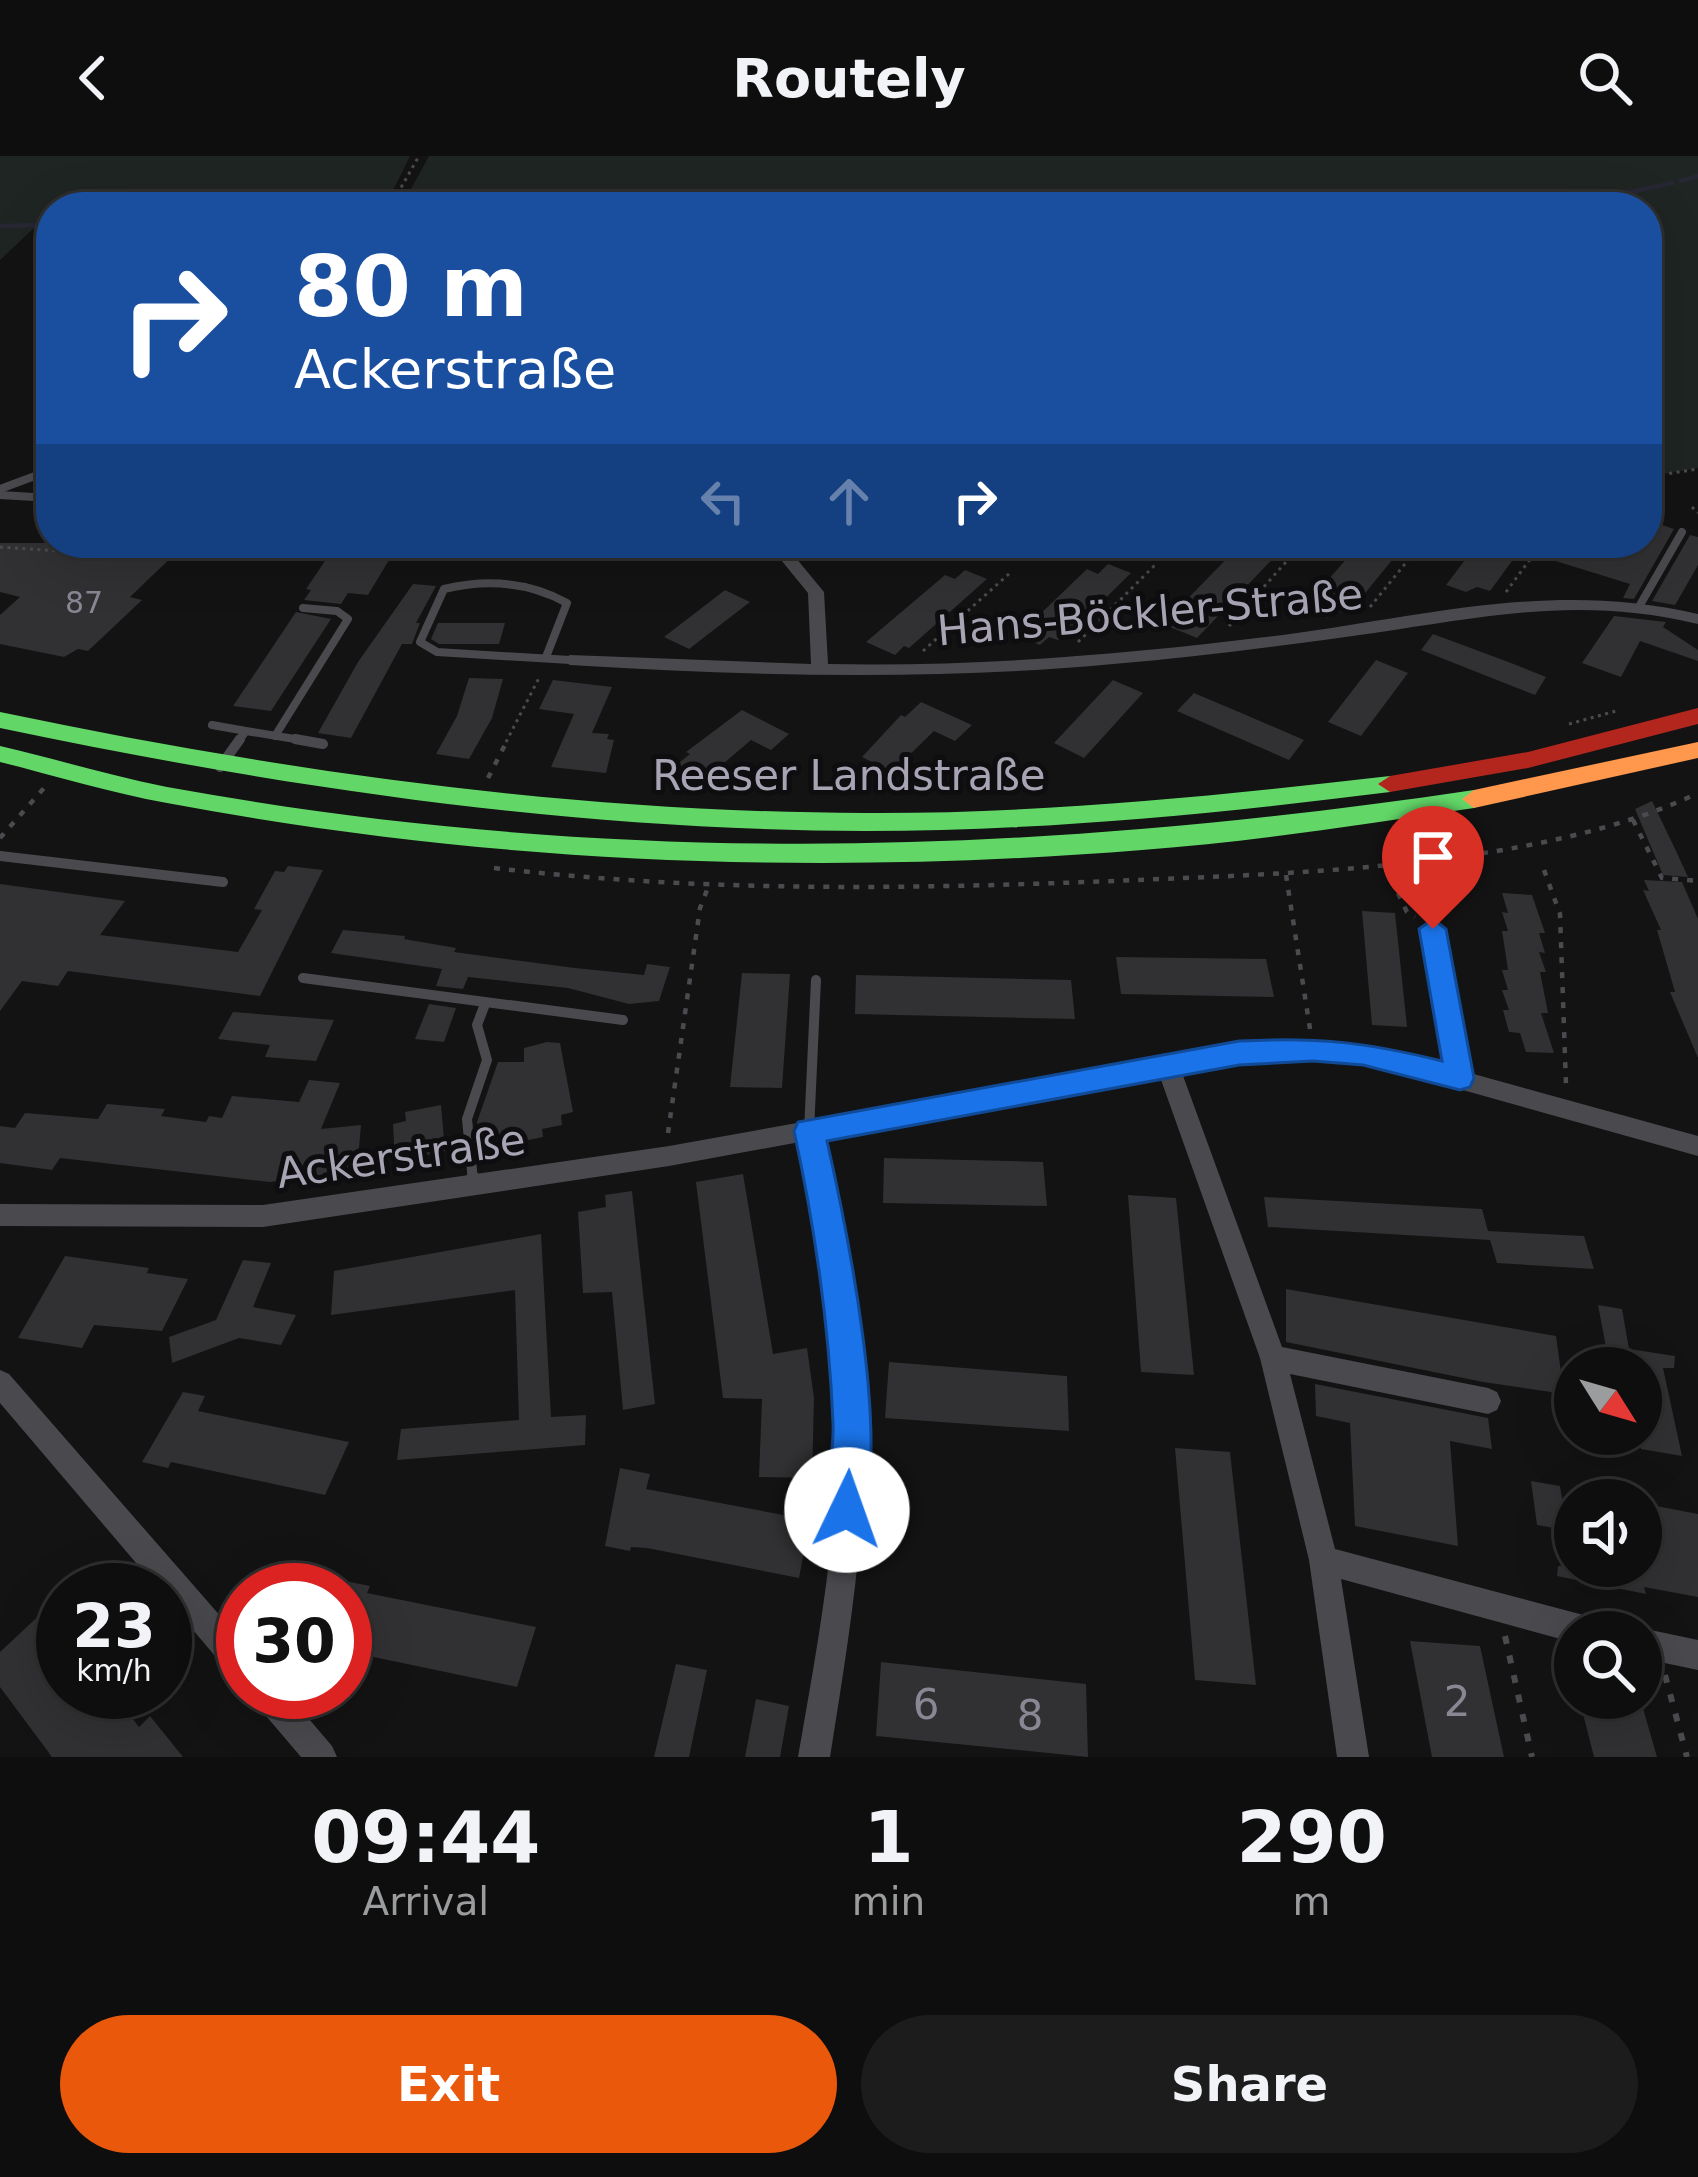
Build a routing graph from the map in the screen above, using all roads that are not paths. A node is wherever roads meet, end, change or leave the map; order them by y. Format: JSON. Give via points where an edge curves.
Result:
{"nodes":[{"id":1,"x":36,"y":476,"type":"edge"},
{"id":2,"x":0,"y":492,"type":"edge"},
{"id":3,"x":36,"y":496,"type":"edge"},
{"id":4,"x":1682,"y":532,"type":"dead end"},
{"id":5,"x":787,"y":558,"type":"edge"},
{"id":6,"x":1640,"y":605,"type":"junction"},
{"id":7,"x":303,"y":608,"type":"dead end"},
{"id":8,"x":1697,"y":617,"type":"edge"},
{"id":9,"x":546,"y":657,"type":"junction"},
{"id":10,"x":570,"y":660,"type":"joint"},
{"id":11,"x":820,"y":672,"type":"junction"},
{"id":12,"x":1698,"y":716,"type":"edge"},
{"id":13,"x":0,"y":720,"type":"edge"},
{"id":14,"x":212,"y":725,"type":"dead end"},
{"id":15,"x":246,"y":730,"type":"junction"},
{"id":16,"x":275,"y":736,"type":"junction"},
{"id":17,"x":323,"y":744,"type":"dead end"},
{"id":18,"x":1698,"y":750,"type":"edge"},
{"id":19,"x":0,"y":754,"type":"edge"},
{"id":20,"x":218,"y":770,"type":"junction"},
{"id":21,"x":0,"y":856,"type":"edge"},
{"id":22,"x":223,"y":882,"type":"dead end"},
{"id":23,"x":1433,"y":929,"type":"road end"},
{"id":24,"x":303,"y":978,"type":"dead end"},
{"id":25,"x":816,"y":980,"type":"dead end"},
{"id":26,"x":484,"y":1004,"type":"junction"},
{"id":27,"x":622,"y":1020,"type":"dead end"},
{"id":28,"x":1168,"y":1066,"type":"junction"},
{"id":29,"x":1460,"y":1078,"type":"junction"},
{"id":30,"x":809,"y":1131,"type":"junction"},
{"id":31,"x":1698,"y":1146,"type":"edge"},
{"id":32,"x":474,"y":1186,"type":"junction"},
{"id":33,"x":0,"y":1215,"type":"edge"},
{"id":34,"x":1273,"y":1358,"type":"junction"},
{"id":35,"x":0,"y":1383,"type":"edge"},
{"id":36,"x":1488,"y":1401,"type":"dead end"},
{"id":37,"x":1323,"y":1561,"type":"junction"},
{"id":38,"x":1554,"y":1622,"type":"edge"},
{"id":39,"x":216,"y":1634,"type":"edge"},
{"id":40,"x":1662,"y":1647,"type":"edge"},
{"id":41,"x":1698,"y":1654,"type":"edge"},
{"id":42,"x":289,"y":1719,"type":"edge"},
{"id":43,"x":321,"y":1757,"type":"edge"},
{"id":44,"x":814,"y":1757,"type":"edge"},
{"id":45,"x":1353,"y":1757,"type":"edge"}],
"edges":[{"from":1,"to":2,"type":"lane"},
{"from":2,"to":3,"type":"street"},
{"from":4,"to":6,"type":"lane"},
{"from":5,"to":11,"type":"street","via":[[816,592]]},
{"from":6,"to":8,"type":"street","name":"Hans-Böckler-Straße"},
{"from":6,"to":11,"type":"street","name":"Hans-Böckler-Straße","via":[[1587,599],[1496,607],[1057,663]]},
{"from":7,"to":16,"type":"lane","via":[[348,619]]},
{"from":9,"to":9,"type":"lane","via":[[437,652],[420,642],[444,590],[547,589],[567,603]]},
{"from":9,"to":10,"type":"lane"},
{"from":10,"to":11,"type":"street","name":"Hans-Böckler-Straße"},
{"from":12,"to":20,"type":"main road","name":"Reeser Landstraße","via":[[1504,765],[1268,800],[893,824],[590,816]]},
{"from":13,"to":20,"type":"main road","name":"Reeser Landstraße"},
{"from":14,"to":15,"type":"lane"},
{"from":15,"to":16,"type":"lane"},
{"from":15,"to":20,"type":"lane"},
{"from":16,"to":17,"type":"lane"},
{"from":18,"to":19,"type":"main road","name":"Reeser Landstraße","via":[[1539,788],[1298,830],[903,856],[714,856],[503,842],[164,794]]},
{"from":21,"to":22,"type":"lane"},
{"from":23,"to":29,"type":"street"},
{"from":24,"to":26,"type":"lane"},
{"from":25,"to":30,"type":"lane"},
{"from":26,"to":27,"type":"lane"},
{"from":26,"to":32,"type":"lane","via":[[477,1025],[487,1060],[467,1119]]},
{"from":28,"to":29,"type":"street","name":"Ackerstraße","via":[[1313,1049]]},
{"from":28,"to":30,"type":"street","name":"Ackerstraße"},
{"from":28,"to":34,"type":"street"},
{"from":29,"to":31,"type":"street","name":"Ackerstraße"},
{"from":30,"to":32,"type":"street","name":"Ackerstraße"},
{"from":30,"to":44,"type":"street","via":[[836,1253],[851,1428],[844,1551]]},
{"from":32,"to":33,"type":"street","name":"Ackerstraße","via":[[263,1216]]},
{"from":34,"to":36,"type":"street"},
{"from":34,"to":37,"type":"street"},
{"from":35,"to":39,"type":"street"},
{"from":37,"to":38,"type":"street"},
{"from":37,"to":45,"type":"street"},
{"from":40,"to":41,"type":"street"},
{"from":42,"to":43,"type":"street"}]}
